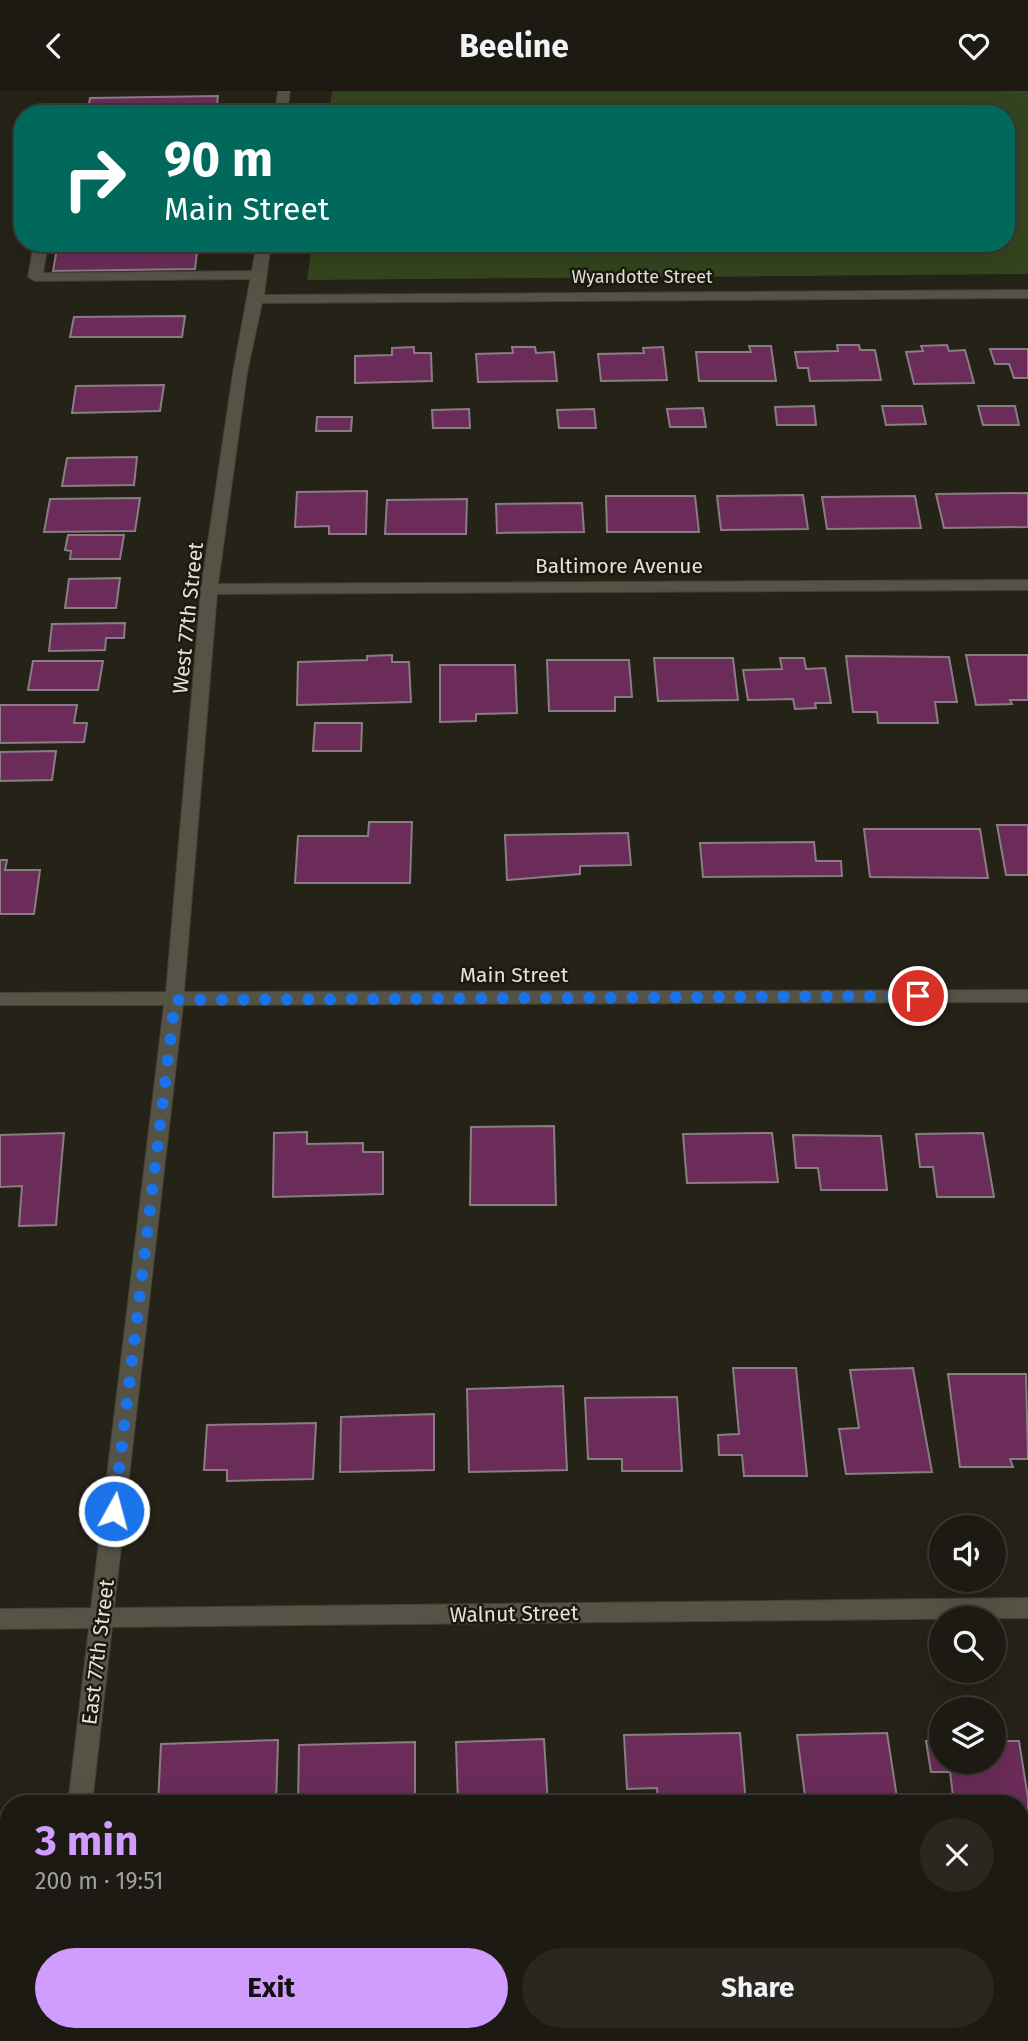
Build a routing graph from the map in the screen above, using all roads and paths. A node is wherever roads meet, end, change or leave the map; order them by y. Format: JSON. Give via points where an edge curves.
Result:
{"nodes":[{"id":1,"x":39,"y":252,"type":"edge"},
{"id":2,"x":263,"y":252,"type":"edge"},
{"id":3,"x":260,"y":275,"type":"junction"},
{"id":4,"x":1028,"y":294,"type":"edge"},
{"id":5,"x":256,"y":299,"type":"junction"},
{"id":6,"x":1028,"y":585,"type":"edge"},
{"id":7,"x":209,"y":589,"type":"junction"},
{"id":8,"x":1028,"y":996,"type":"edge"},
{"id":9,"x":0,"y":999,"type":"edge"},
{"id":10,"x":175,"y":1000,"type":"junction"},
{"id":11,"x":1028,"y":1608,"type":"edge"},
{"id":12,"x":101,"y":1618,"type":"junction"},
{"id":13,"x":0,"y":1619,"type":"edge"},
{"id":14,"x":81,"y":1795,"type":"edge"}],
"edges":[{"from":1,"to":3,"type":"street","via":[[35,277]]},
{"from":2,"to":3,"type":"street","name":"West 77th Street"},
{"from":3,"to":5,"type":"street","name":"West 77th Street"},
{"from":4,"to":5,"type":"street","name":"Wyandotte Street"},
{"from":5,"to":7,"type":"street","name":"West 77th Street","via":[[240,373]]},
{"from":6,"to":7,"type":"street","name":"Baltimore Avenue"},
{"from":7,"to":10,"type":"street","name":"West 77th Street"},
{"from":8,"to":10,"type":"street","name":"Main Street"},
{"from":9,"to":10,"type":"street","name":"Main Street"},
{"from":10,"to":12,"type":"street","name":"East 77th Street"},
{"from":11,"to":12,"type":"street","name":"Walnut Street"},
{"from":12,"to":13,"type":"street","name":"Walnut Street"},
{"from":12,"to":14,"type":"street","name":"East 77th Street"}]}
